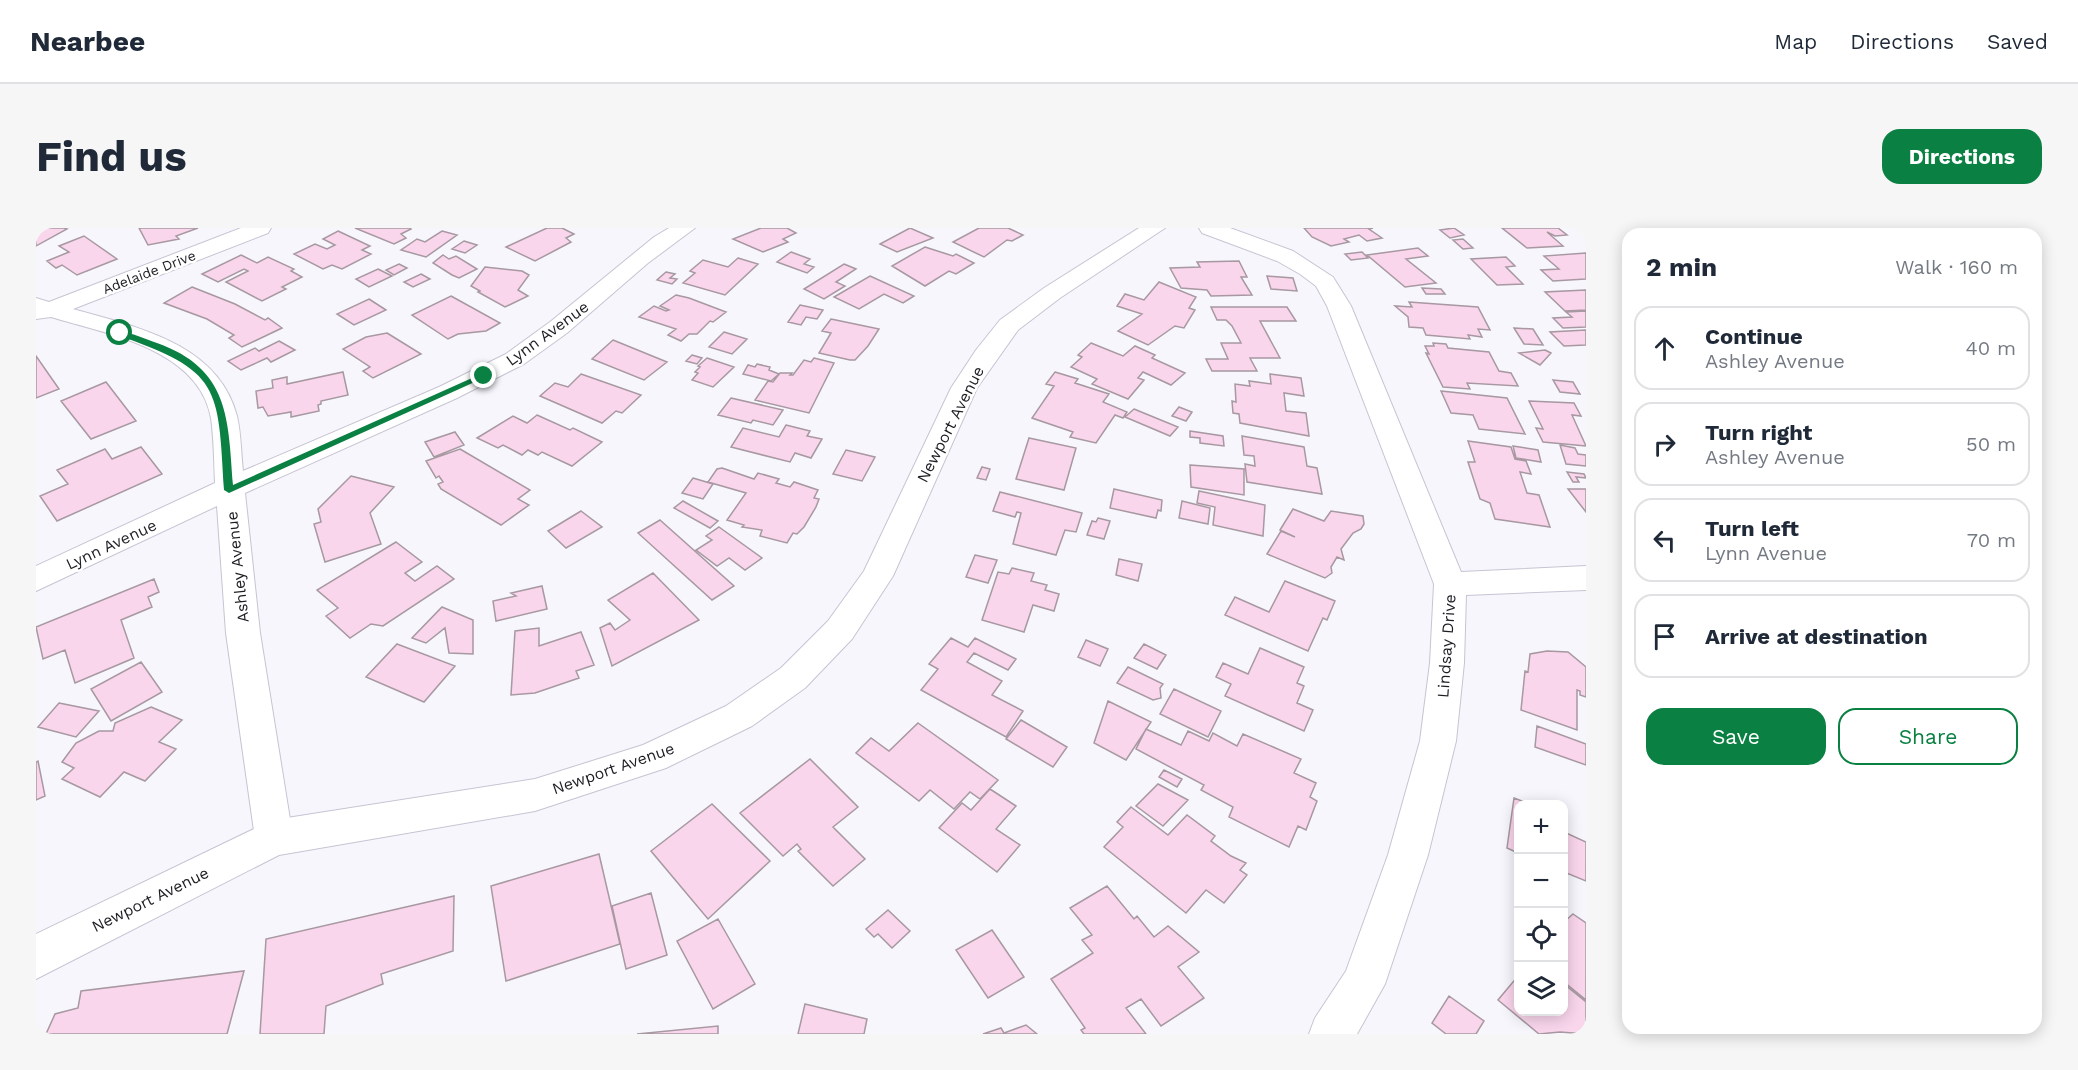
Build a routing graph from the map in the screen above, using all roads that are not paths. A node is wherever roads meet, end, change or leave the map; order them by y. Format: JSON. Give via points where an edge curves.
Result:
{"nodes":[{"id":1,"x":260,"y":228,"type":"edge"},
{"id":2,"x":684,"y":228,"type":"edge"},
{"id":3,"x":1154,"y":228,"type":"edge"},
{"id":4,"x":1210,"y":228,"type":"edge"},
{"id":5,"x":40,"y":310,"type":"edge"},
{"id":6,"x":229,"y":490,"type":"junction"},
{"id":7,"x":1586,"y":578,"type":"edge"},
{"id":8,"x":36,"y":579,"type":"edge"},
{"id":9,"x":1450,"y":584,"type":"junction"},
{"id":10,"x":274,"y":838,"type":"junction"},
{"id":11,"x":36,"y":958,"type":"edge"},
{"id":12,"x":1331,"y":1034,"type":"edge"}],
"edges":[{"from":1,"to":5,"type":"street","name":"Adelaide Drive"},
{"from":2,"to":6,"type":"street","name":"Lynn Avenue","via":[[650,250],[557,330],[515,359]]},
{"from":3,"to":10,"type":"street","name":"Newport Avenue","via":[[1009,325],[964,388],[877,576],[840,630],[793,678],[739,716],[653,757],[535,795]]},
{"from":4,"to":9,"type":"street","name":"Lindsay Drive","via":[[1285,256],[1325,282],[1342,315]]},
{"from":5,"to":6,"type":"street","name":"Ashley Avenue","via":[[165,349],[203,374],[217,394],[224,418]]},
{"from":6,"to":8,"type":"street","name":"Lynn Avenue"},
{"from":6,"to":10,"type":"street","name":"Ashley Avenue","via":[[243,633]]},
{"from":7,"to":9,"type":"street"},
{"from":9,"to":12,"type":"street","name":"Lindsay Drive","via":[[1447,663],[1438,741],[1417,821],[1363,984]]},
{"from":10,"to":11,"type":"street","name":"Newport Avenue"}]}
